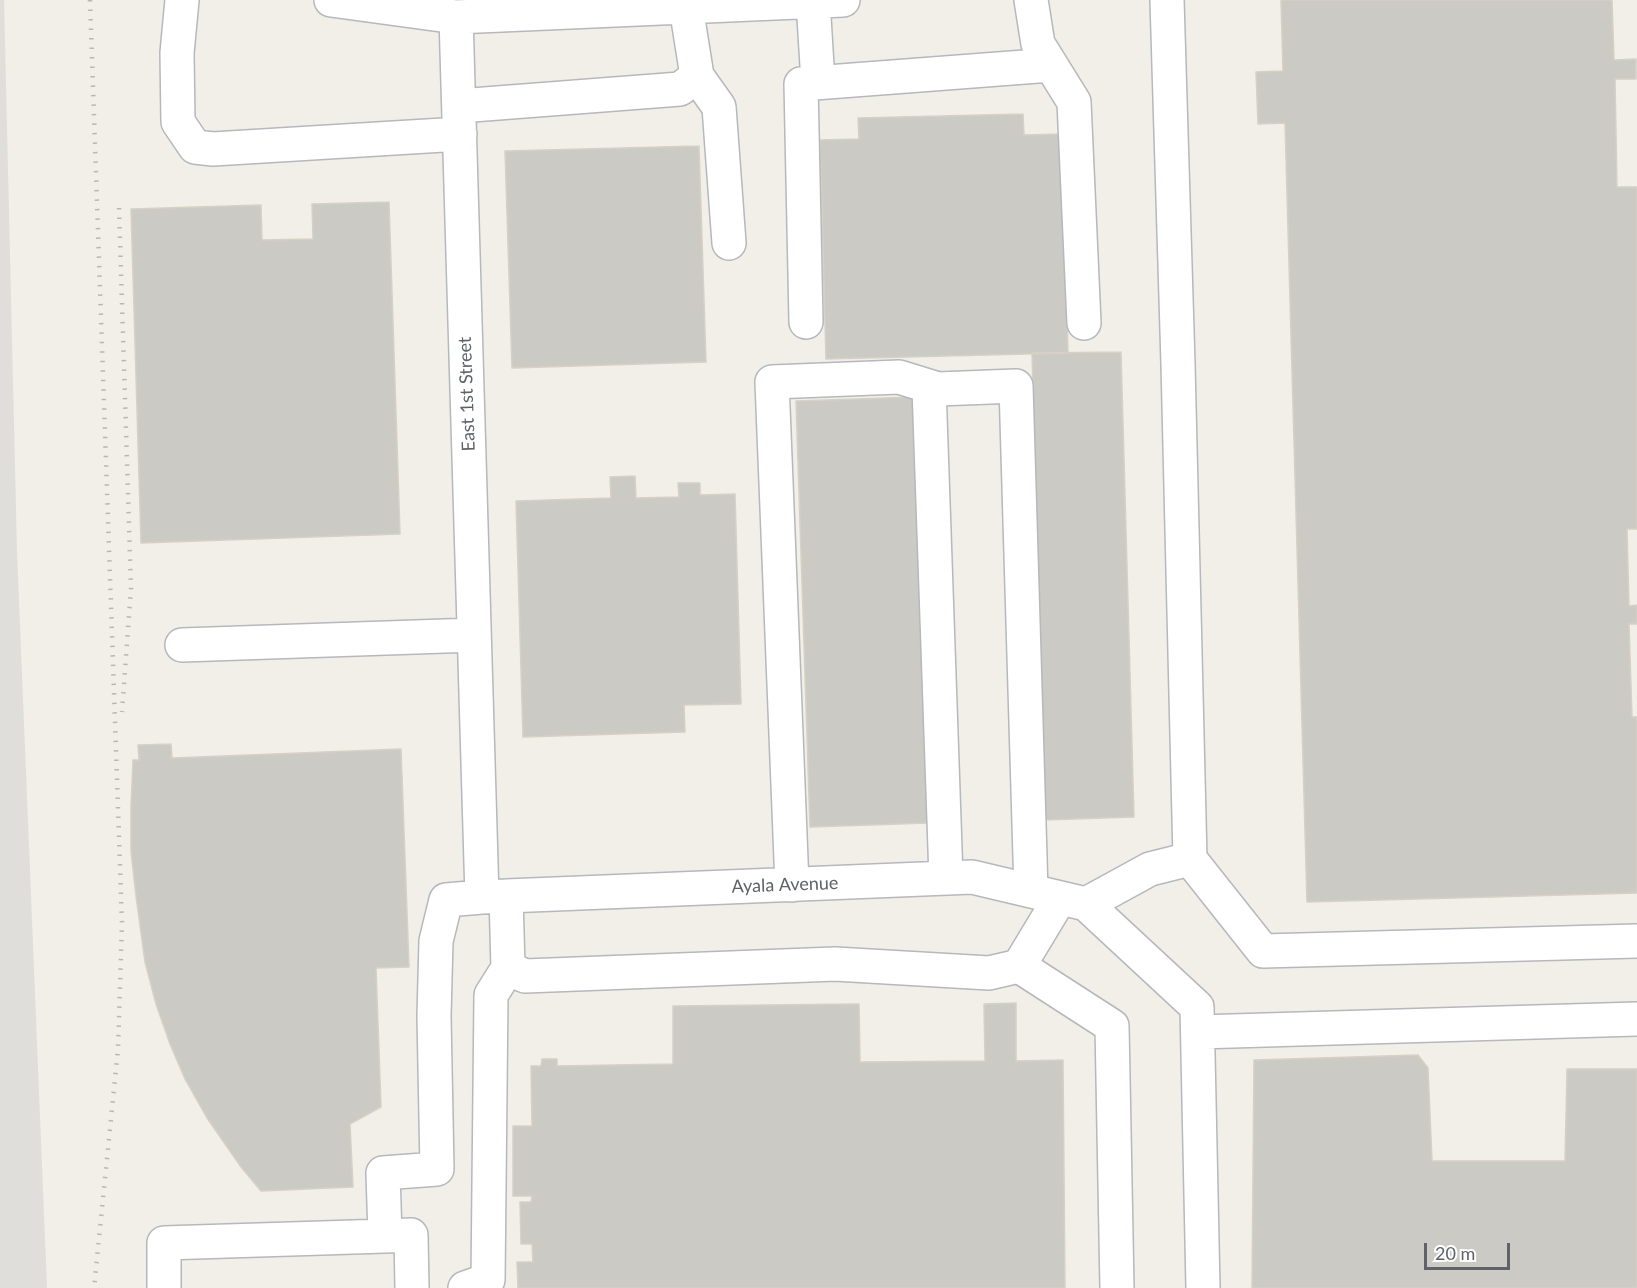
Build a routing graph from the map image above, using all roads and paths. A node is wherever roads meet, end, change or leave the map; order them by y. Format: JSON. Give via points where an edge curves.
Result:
{"nodes":[{"id":1,"x":182,"y":0,"type":"edge"},
{"id":2,"x":331,"y":0,"type":"edge"},
{"id":3,"x":1031,"y":0,"type":"edge"},
{"id":4,"x":1167,"y":0,"type":"edge"},
{"id":5,"x":828,"y":1,"type":"edge"},
{"id":6,"x":765,"y":2,"type":"edge"},
{"id":7,"x":686,"y":6,"type":"junction"},
{"id":8,"x":469,"y":11,"type":"edge"},
{"id":9,"x":1051,"y":65,"type":"junction"},
{"id":10,"x":697,"y":76,"type":"junction"},
{"id":11,"x":818,"y":82,"type":"junction"},
{"id":12,"x":459,"y":120,"type":"junction"},
{"id":13,"x":729,"y":243,"type":"dead end"},
{"id":14,"x":806,"y":322,"type":"dead end"},
{"id":15,"x":1084,"y":323,"type":"dead end"},
{"id":16,"x":929,"y":387,"type":"junction"},
{"id":17,"x":474,"y":636,"type":"junction"},
{"id":18,"x":182,"y":645,"type":"dead end"},
{"id":19,"x":1190,"y":859,"type":"junction"},
{"id":20,"x":946,"y":878,"type":"junction"},
{"id":21,"x":792,"y":885,"type":"junction"},
{"id":22,"x":494,"y":896,"type":"junction"},
{"id":23,"x":1059,"y":898,"type":"junction"},
{"id":24,"x":1637,"y":941,"type":"edge"},
{"id":25,"x":1018,"y":966,"type":"junction"},
{"id":26,"x":508,"y":968,"type":"junction"},
{"id":27,"x":1637,"y":1018,"type":"edge"},
{"id":28,"x":1198,"y":1032,"type":"junction"},
{"id":29,"x":385,"y":1236,"type":"junction"},
{"id":30,"x":164,"y":1288,"type":"edge"},
{"id":31,"x":412,"y":1288,"type":"edge"},
{"id":32,"x":465,"y":1288,"type":"edge"},
{"id":33,"x":1118,"y":1288,"type":"edge"},
{"id":34,"x":1203,"y":1288,"type":"edge"}],
"edges":[{"from":1,"to":12,"type":"street","via":[[177,53],[178,122],[195,147],[213,149]]},
{"from":2,"to":8,"type":"street"},
{"from":3,"to":9,"type":"street","via":[[1038,44]]},
{"from":4,"to":19,"type":"street"},
{"from":5,"to":6,"type":"street"},
{"from":5,"to":11,"type":"street"},
{"from":6,"to":7,"type":"street"},
{"from":7,"to":8,"type":"street"},
{"from":7,"to":10,"type":"street"},
{"from":8,"to":12,"type":"street","name":"East 1st Street"},
{"from":9,"to":11,"type":"street"},
{"from":9,"to":15,"type":"street","via":[[1074,102]]},
{"from":10,"to":12,"type":"street","via":[[680,89]]},
{"from":10,"to":13,"type":"street","via":[[719,107]]},
{"from":11,"to":14,"type":"street","via":[[801,84]]},
{"from":12,"to":17,"type":"street","name":"East 1st Street"},
{"from":16,"to":20,"type":"street"},
{"from":16,"to":21,"type":"street","via":[[899,377],[772,382]]},
{"from":16,"to":23,"type":"street","via":[[1016,386]]},
{"from":17,"to":18,"type":"street"},
{"from":17,"to":22,"type":"street","name":"East 1st Street"},
{"from":19,"to":23,"type":"street"},
{"from":19,"to":24,"type":"street","via":[[1263,951]]},
{"from":20,"to":21,"type":"street","name":"Ayala Avenue"},
{"from":20,"to":23,"type":"street","name":"Ayala Avenue","via":[[972,877]]},
{"from":21,"to":22,"type":"street","name":"Ayala Avenue"},
{"from":22,"to":26,"type":"street","name":"East 1st Street"},
{"from":22,"to":29,"type":"street","name":"Ayala Avenue","via":[[446,900],[436,940],[437,1169],[383,1173]]},
{"from":23,"to":25,"type":"street"},
{"from":23,"to":28,"type":"street","via":[[1197,1007]]},
{"from":25,"to":26,"type":"street","via":[[989,973],[836,964],[525,976]]},
{"from":25,"to":33,"type":"street","via":[[1112,1026]]},
{"from":26,"to":32,"type":"street","via":[[491,995],[488,1280]]},
{"from":27,"to":28,"type":"street"},
{"from":28,"to":34,"type":"street"},
{"from":29,"to":30,"type":"street","via":[[164,1243]]},
{"from":29,"to":31,"type":"street","via":[[411,1235]]}]}
